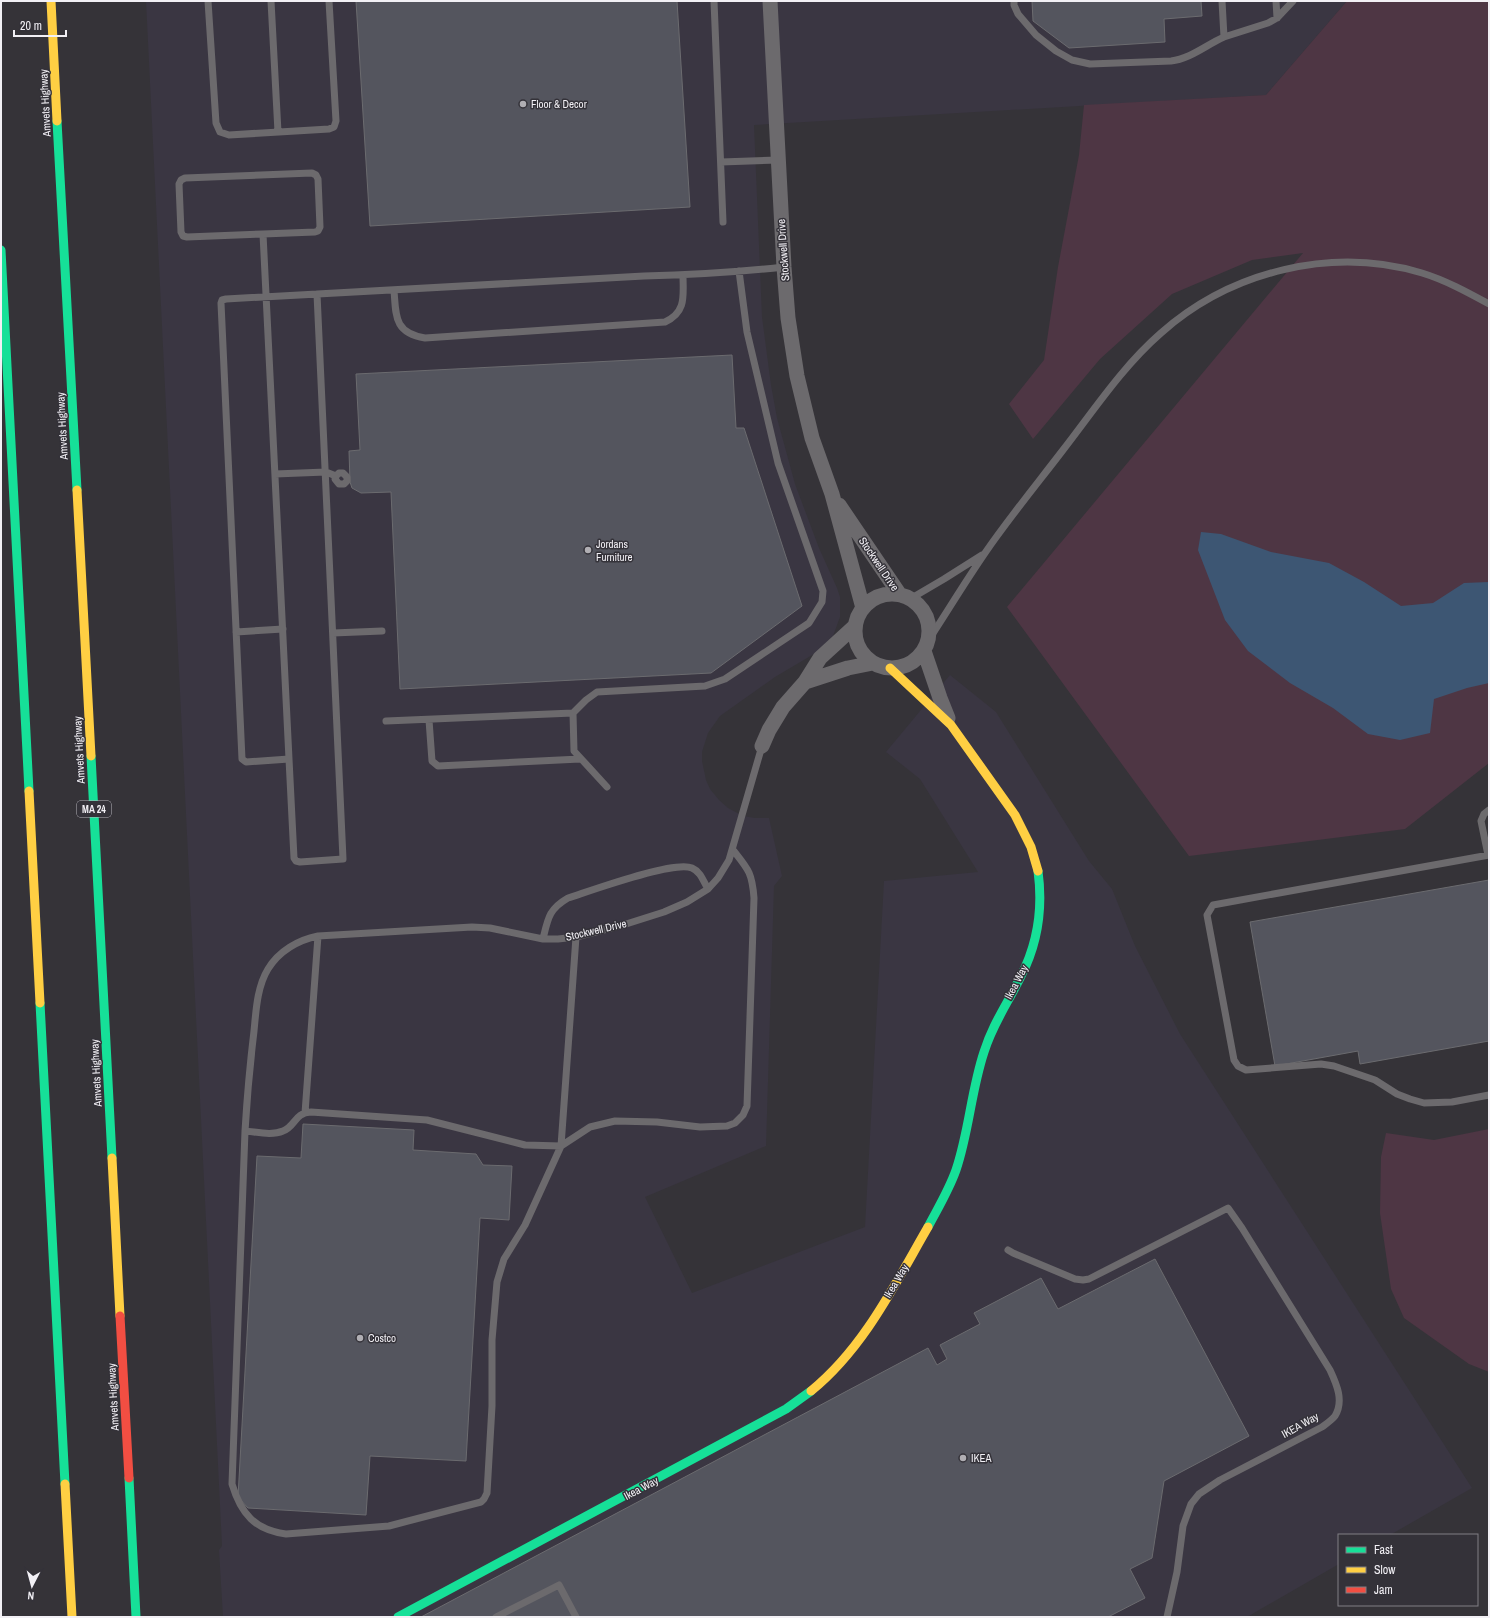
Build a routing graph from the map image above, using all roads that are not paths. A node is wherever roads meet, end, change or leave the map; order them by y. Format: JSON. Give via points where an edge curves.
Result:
{"nodes":[{"id":1,"x":51,"y":1,"type":"edge"},
{"id":2,"x":208,"y":1,"type":"edge"},
{"id":3,"x":271,"y":1,"type":"edge"},
{"id":4,"x":329,"y":1,"type":"edge"},
{"id":5,"x":714,"y":1,"type":"edge"},
{"id":6,"x":770,"y":1,"type":"edge"},
{"id":7,"x":1014,"y":1,"type":"edge"},
{"id":8,"x":1222,"y":1,"type":"edge"},
{"id":9,"x":1276,"y":1,"type":"edge"},
{"id":10,"x":1293,"y":1,"type":"edge"},
{"id":11,"x":1277,"y":18,"type":"junction"},
{"id":12,"x":1224,"y":37,"type":"junction"},
{"id":13,"x":278,"y":132,"type":"junction"},
{"id":14,"x":778,"y":160,"type":"junction"},
{"id":15,"x":721,"y":162,"type":"junction"},
{"id":16,"x":723,"y":222,"type":"dead end"},
{"id":17,"x":263,"y":234,"type":"junction"},
{"id":18,"x":1,"y":250,"type":"edge"},
{"id":19,"x":784,"y":267,"type":"junction"},
{"id":20,"x":739,"y":272,"type":"junction"},
{"id":21,"x":683,"y":275,"type":"junction"},
{"id":22,"x":394,"y":290,"type":"junction"},
{"id":23,"x":317,"y":294,"type":"junction"},
{"id":24,"x":267,"y":297,"type":"junction"},
{"id":25,"x":1489,"y":304,"type":"edge"},
{"id":26,"x":326,"y":472,"type":"junction"},
{"id":27,"x":275,"y":474,"type":"junction"},
{"id":28,"x":346,"y":483,"type":"dead end"},
{"id":29,"x":832,"y":494,"type":"junction"},
{"id":30,"x":985,"y":552,"type":"junction"},
{"id":31,"x":905,"y":597,"type":"junction"},
{"id":32,"x":863,"y":608,"type":"junction"},
{"id":33,"x":855,"y":626,"type":"junction"},
{"id":34,"x":283,"y":629,"type":"junction"},
{"id":35,"x":382,"y":631,"type":"dead end"},
{"id":36,"x":236,"y":632,"type":"junction"},
{"id":37,"x":333,"y":633,"type":"junction"},
{"id":38,"x":926,"y":646,"type":"junction"},
{"id":39,"x":873,"y":663,"type":"junction"},
{"id":40,"x":890,"y":668,"type":"junction"},
{"id":41,"x":805,"y":682,"type":"junction"},
{"id":42,"x":573,"y":713,"type":"junction"},
{"id":43,"x":429,"y":720,"type":"junction"},
{"id":44,"x":386,"y":721,"type":"dead end"},
{"id":45,"x":951,"y":725,"type":"junction"},
{"id":46,"x":762,"y":746,"type":"joint"},
{"id":47,"x":289,"y":759,"type":"junction"},
{"id":48,"x":580,"y":759,"type":"junction"},
{"id":49,"x":607,"y":787,"type":"dead end"},
{"id":50,"x":1489,"y":810,"type":"edge"},
{"id":51,"x":732,"y":850,"type":"junction"},
{"id":52,"x":1488,"y":855,"type":"edge"},
{"id":53,"x":708,"y":889,"type":"junction"},
{"id":54,"x":318,"y":936,"type":"junction"},
{"id":55,"x":576,"y":937,"type":"junction"},
{"id":56,"x":543,"y":939,"type":"junction"},
{"id":57,"x":1489,"y":1095,"type":"edge"},
{"id":58,"x":305,"y":1113,"type":"junction"},
{"id":59,"x":245,"y":1131,"type":"junction"},
{"id":60,"x":561,"y":1146,"type":"junction"},
{"id":61,"x":1008,"y":1250,"type":"dead end"},
{"id":62,"x":72,"y":1617,"type":"edge"},
{"id":63,"x":136,"y":1617,"type":"edge"},
{"id":64,"x":398,"y":1617,"type":"edge"},
{"id":65,"x":496,"y":1617,"type":"edge"},
{"id":66,"x":576,"y":1617,"type":"edge"},
{"id":67,"x":1167,"y":1617,"type":"edge"}],
"edges":[{"from":1,"to":63,"type":"main road","name":"Amvets Highway","number":"MA 24"},
{"from":2,"to":13,"type":"lane","via":[[216,123],[220,132],[229,135]]},
{"from":3,"to":13,"type":"lane"},
{"from":4,"to":13,"type":"lane","via":[[336,121],[334,127],[329,130]]},
{"from":5,"to":15,"type":"lane"},
{"from":6,"to":14,"type":"street","name":"Stockwell Drive"},
{"from":7,"to":12,"type":"lane","via":[[1018,14],[1041,40],[1064,56],[1090,64],[1180,60]]},
{"from":8,"to":12,"type":"lane"},
{"from":9,"to":11,"type":"lane"},
{"from":10,"to":11,"type":"lane"},
{"from":11,"to":12,"type":"lane"},
{"from":14,"to":15,"type":"lane"},
{"from":14,"to":19,"type":"street","name":"Stockwell Drive"},
{"from":15,"to":16,"type":"lane"},
{"from":17,"to":17,"type":"lane","via":[[187,238],[183,236],[180,180],[312,173],[316,175],[320,227],[318,231]]},
{"from":17,"to":24,"type":"lane"},
{"from":18,"to":62,"type":"main road"},
{"from":19,"to":20,"type":"lane"},
{"from":19,"to":29,"type":"street","name":"Stockwell Drive","via":[[788,318],[798,382],[812,438]]},
{"from":20,"to":21,"type":"lane"},
{"from":20,"to":42,"type":"lane","via":[[747,332],[778,463],[823,590],[822,602],[809,623],[725,679],[705,686],[597,692]]},
{"from":21,"to":22,"type":"lane"},
{"from":21,"to":22,"type":"lane","via":[[684,301],[673,318],[665,322],[425,338],[413,336],[404,331],[399,324]]},
{"from":22,"to":23,"type":"lane"},
{"from":23,"to":24,"type":"lane"},
{"from":23,"to":26,"type":"lane"},
{"from":24,"to":27,"type":"lane"},
{"from":24,"to":36,"type":"lane","via":[[226,299],[221,303]]},
{"from":25,"to":30,"type":"lane","via":[[1456,286],[1422,273],[1388,265],[1351,262],[1314,263],[1275,272],[1242,282],[1214,295],[1187,311],[1139,354]]},
{"from":26,"to":27,"type":"lane"},
{"from":26,"to":28,"type":"lane","via":[[336,476],[339,473],[345,474],[348,479]]},
{"from":26,"to":37,"type":"lane"},
{"from":27,"to":34,"type":"lane"},
{"from":29,"to":31,"type":"street","name":"Stockwell Drive"},
{"from":29,"to":32,"type":"street","name":"Stockwell Drive"},
{"from":30,"to":31,"type":"lane","via":[[944,579]]},
{"from":30,"to":38,"type":"lane"},
{"from":31,"to":32,"type":"street","via":[[892,594],[880,596]]},
{"from":31,"to":38,"type":"street","via":[[920,606],[926,616],[929,629]]},
{"from":32,"to":33,"type":"street"},
{"from":33,"to":39,"type":"street","via":[[858,647]]},
{"from":33,"to":41,"type":"street","name":"Stockwell Drive","via":[[820,658]]},
{"from":34,"to":36,"type":"lane"},
{"from":34,"to":47,"type":"lane"},
{"from":35,"to":37,"type":"lane"},
{"from":36,"to":47,"type":"lane","via":[[243,761]]},
{"from":37,"to":47,"type":"lane","via":[[343,859],[300,862],[294,858]]},
{"from":38,"to":40,"type":"street","via":[[913,662],[902,667]]},
{"from":38,"to":45,"type":"street","name":"Ikea Way","via":[[940,698]]},
{"from":39,"to":40,"type":"street"},
{"from":39,"to":41,"type":"street","name":"Stockwell Drive"},
{"from":40,"to":45,"type":"main road","name":"Ikea Way"},
{"from":41,"to":46,"type":"street","name":"Stockwell Drive","via":[[777,715]]},
{"from":42,"to":43,"type":"lane"},
{"from":42,"to":48,"type":"lane","via":[[574,751]]},
{"from":43,"to":44,"type":"lane"},
{"from":43,"to":48,"type":"lane","via":[[432,761],[438,766]]},
{"from":45,"to":64,"type":"main road","name":"Ikea Way","via":[[1023,830],[1035,858],[1040,903],[1034,946],[993,1027],[983,1055],[956,1171],[912,1256],[845,1357],[818,1385],[786,1410],[536,1548]]},
{"from":46,"to":51,"type":"lane","name":"Stockwell Drive"},
{"from":48,"to":49,"type":"lane"},
{"from":50,"to":52,"type":"lane","via":[[1481,821]]},
{"from":51,"to":53,"type":"lane","name":"Stockwell Drive","via":[[724,870]]},
{"from":51,"to":60,"type":"lane","via":[[749,870],[754,898],[747,1106],[743,1115],[735,1123],[716,1127],[615,1121],[590,1127]]},
{"from":52,"to":57,"type":"lane","via":[[1213,905],[1207,915],[1234,1060],[1238,1066],[1246,1070],[1321,1064],[1334,1066],[1375,1080],[1397,1094],[1424,1102],[1452,1102]]},
{"from":53,"to":55,"type":"lane","name":"Stockwell Drive","via":[[664,912]]},
{"from":53,"to":56,"type":"lane","via":[[698,872],[690,867],[663,869],[561,902],[550,913]]},
{"from":54,"to":56,"type":"lane","name":"Stockwell Drive","via":[[472,927],[490,928]]},
{"from":54,"to":58,"type":"lane"},
{"from":54,"to":59,"type":"lane","name":"Stockwell Drive","via":[[298,942],[287,949],[273,962],[264,976],[258,1001],[247,1086]]},
{"from":55,"to":56,"type":"lane","name":"Stockwell Drive"},
{"from":55,"to":60,"type":"lane"},
{"from":58,"to":59,"type":"lane","via":[[282,1131]]},
{"from":58,"to":60,"type":"lane","via":[[427,1120],[525,1145]]},
{"from":59,"to":60,"type":"lane","name":"Stockwell Drive","via":[[232,1484],[240,1504],[255,1523],[262,1528],[286,1534],[389,1526],[481,1502],[484,1499],[487,1494],[492,1412],[492,1340],[496,1282],[504,1259],[525,1225]]},
{"from":61,"to":67,"type":"lane","name":"IKEA Way","via":[[1065,1275],[1084,1280],[1095,1277],[1228,1208],[1330,1370],[1339,1389],[1340,1402],[1334,1417],[1322,1427],[1220,1480],[1199,1494],[1191,1504],[1183,1526],[1177,1572]]},
{"from":65,"to":66,"type":"lane","via":[[559,1585]]}]}
